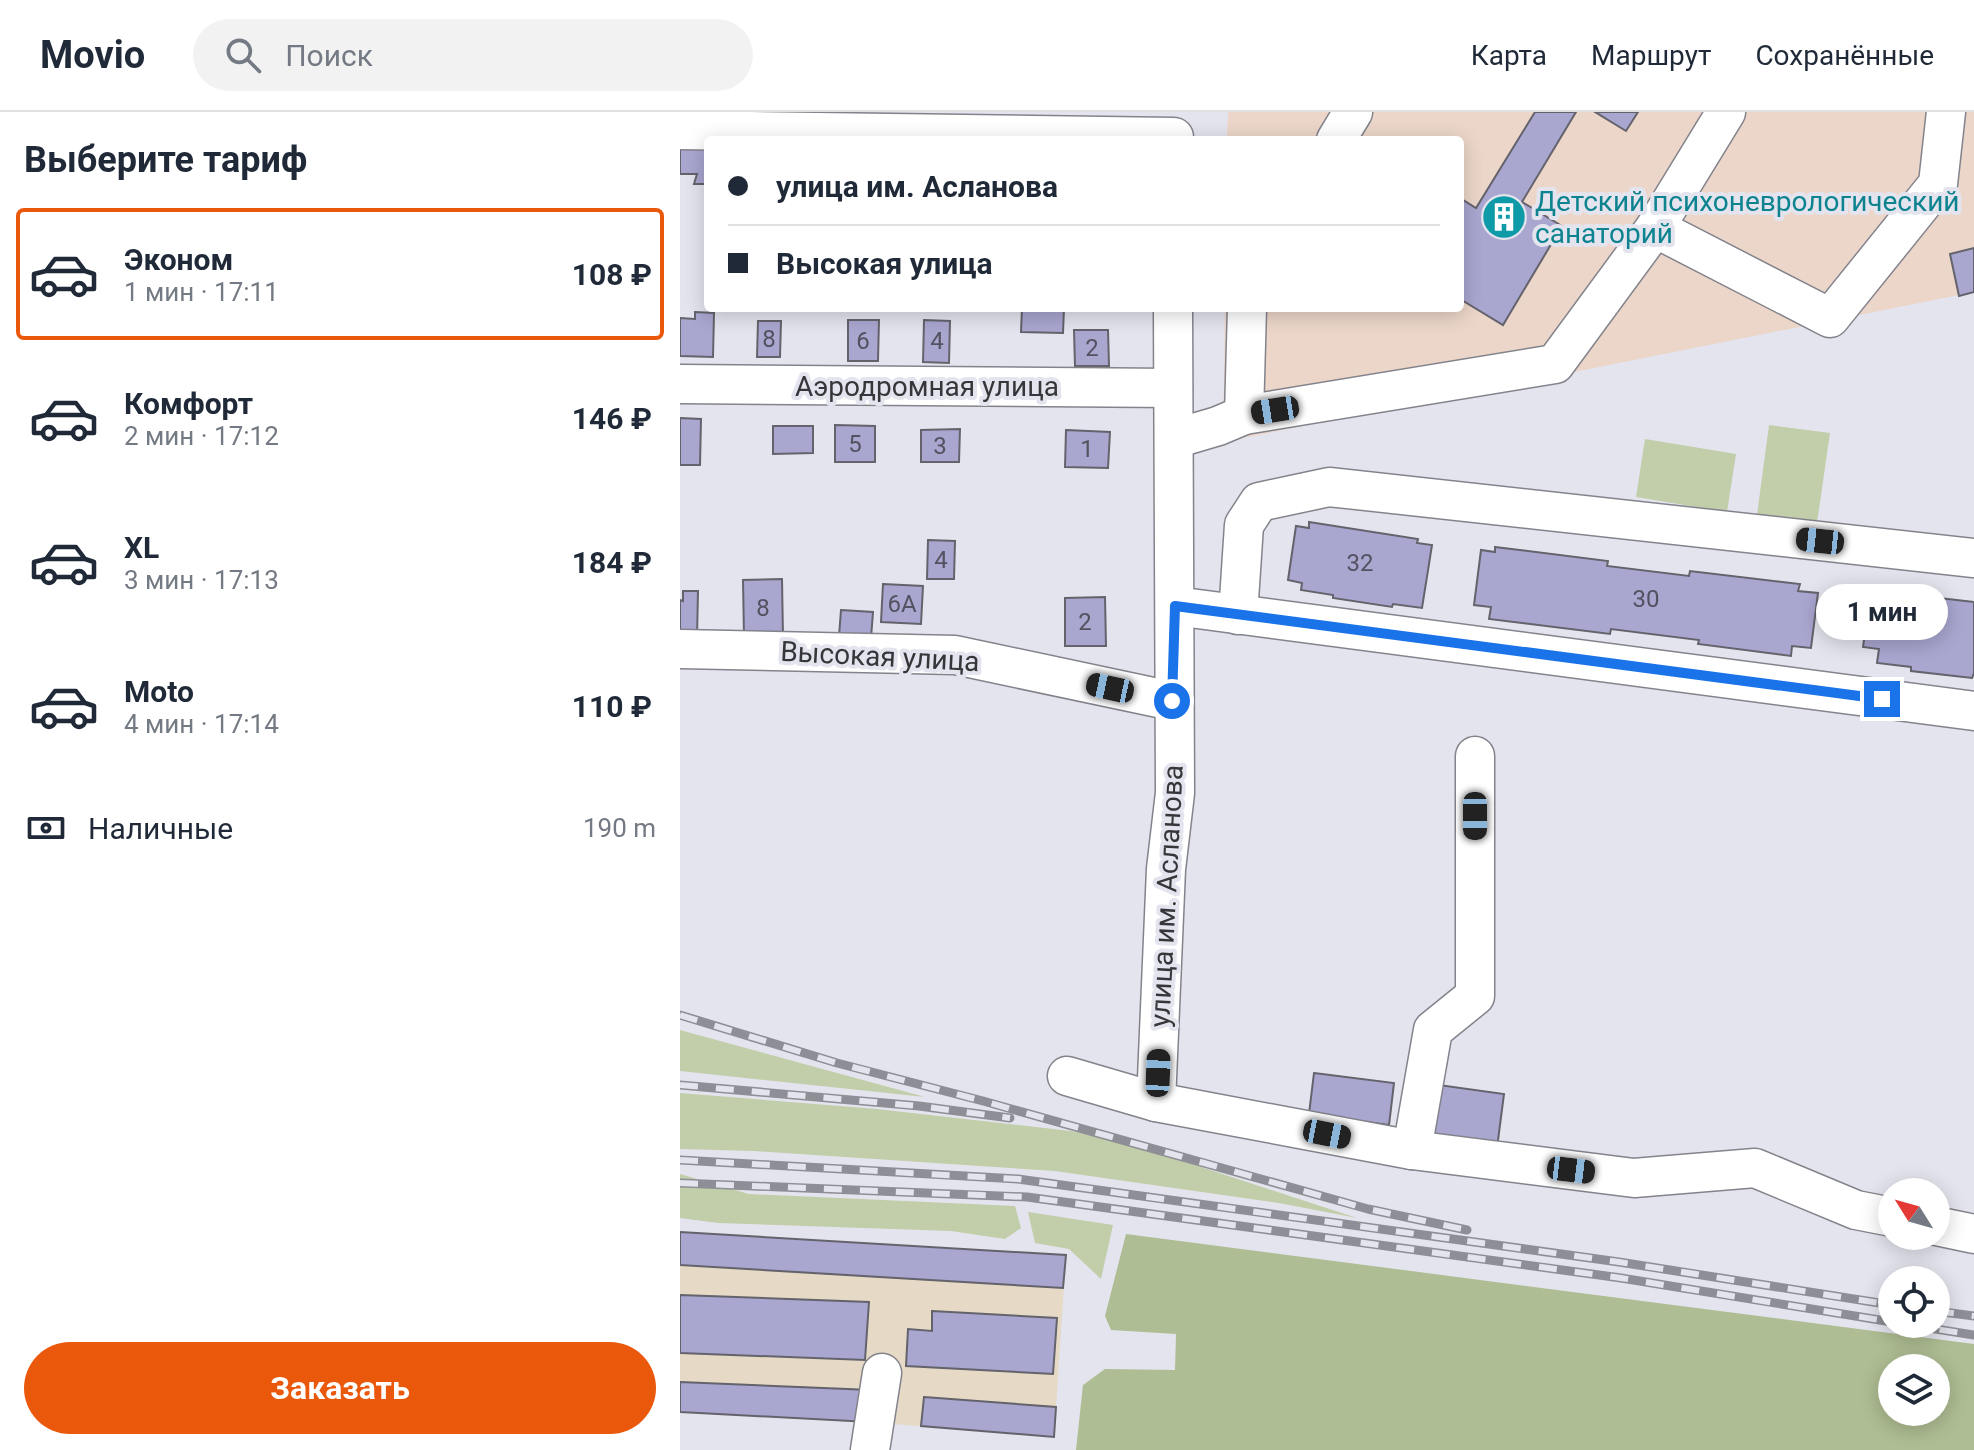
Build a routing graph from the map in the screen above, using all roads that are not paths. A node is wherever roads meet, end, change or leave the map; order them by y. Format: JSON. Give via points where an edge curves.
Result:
{"nodes":[{"id":1,"x":1353,"y":112,"type":"edge"},
{"id":2,"x":1726,"y":112,"type":"edge"},
{"id":3,"x":1946,"y":112,"type":"edge"},
{"id":4,"x":680,"y":130,"type":"edge"},
{"id":5,"x":1173,"y":130,"type":"edge"},
{"id":6,"x":1338,"y":136,"type":"edge"},
{"id":7,"x":1655,"y":228,"type":"junction"},
{"id":8,"x":1173,"y":312,"type":"edge"},
{"id":9,"x":1246,"y":312,"type":"edge"},
{"id":10,"x":680,"y":384,"type":"edge"},
{"id":11,"x":1173,"y":388,"type":"junction"},
{"id":12,"x":1231,"y":421,"type":"junction"},
{"id":13,"x":1174,"y":439,"type":"junction"},
{"id":14,"x":1974,"y":558,"type":"edge"},
{"id":15,"x":1175,"y":606,"type":"junction"},
{"id":16,"x":1238,"y":615,"type":"junction"},
{"id":17,"x":680,"y":649,"type":"edge"},
{"id":18,"x":1172,"y":701,"type":"junction"},
{"id":19,"x":1974,"y":711,"type":"edge"},
{"id":20,"x":1475,"y":756,"type":"dead end"},
{"id":21,"x":1067,"y":1076,"type":"dead end"},
{"id":22,"x":1156,"y":1102,"type":"junction"},
{"id":23,"x":1412,"y":1150,"type":"junction"},
{"id":24,"x":1878,"y":1214,"type":"edge"},
{"id":25,"x":1950,"y":1229,"type":"edge"},
{"id":26,"x":1974,"y":1234,"type":"edge"},
{"id":27,"x":882,"y":1373,"type":"dead end"},
{"id":28,"x":870,"y":1450,"type":"edge"}],
"edges":[{"from":1,"to":6,"type":"street"},
{"from":2,"to":7,"type":"street"},
{"from":3,"to":7,"type":"street","via":[[1938,184],[1830,318]]},
{"from":4,"to":5,"type":"street"},
{"from":7,"to":12,"type":"street","via":[[1555,364]]},
{"from":8,"to":11,"type":"street","name":"улица им. Асланова"},
{"from":9,"to":12,"type":"street"},
{"from":10,"to":11,"type":"street","name":"Аэродромная улица"},
{"from":11,"to":13,"type":"street","name":"улица им. Асланова"},
{"from":12,"to":13,"type":"street"},
{"from":13,"to":15,"type":"street","name":"улица им. Асланова"},
{"from":14,"to":16,"type":"street","via":[[1329,487],[1259,502],[1244,525]]},
{"from":15,"to":16,"type":"street"},
{"from":15,"to":18,"type":"street","name":"улица им. Асланова"},
{"from":16,"to":19,"type":"street"},
{"from":17,"to":18,"type":"street","name":"Высокая улица","via":[[955,655]]},
{"from":18,"to":22,"type":"street","name":"улица им. Асланова","via":[[1175,793],[1166,869]]},
{"from":20,"to":23,"type":"street","via":[[1475,996],[1433,1030]]},
{"from":21,"to":22,"type":"street"},
{"from":22,"to":23,"type":"street"},
{"from":23,"to":24,"type":"street","via":[[1634,1178],[1755,1168]]},
{"from":25,"to":26,"type":"street"},
{"from":27,"to":28,"type":"street"}]}
